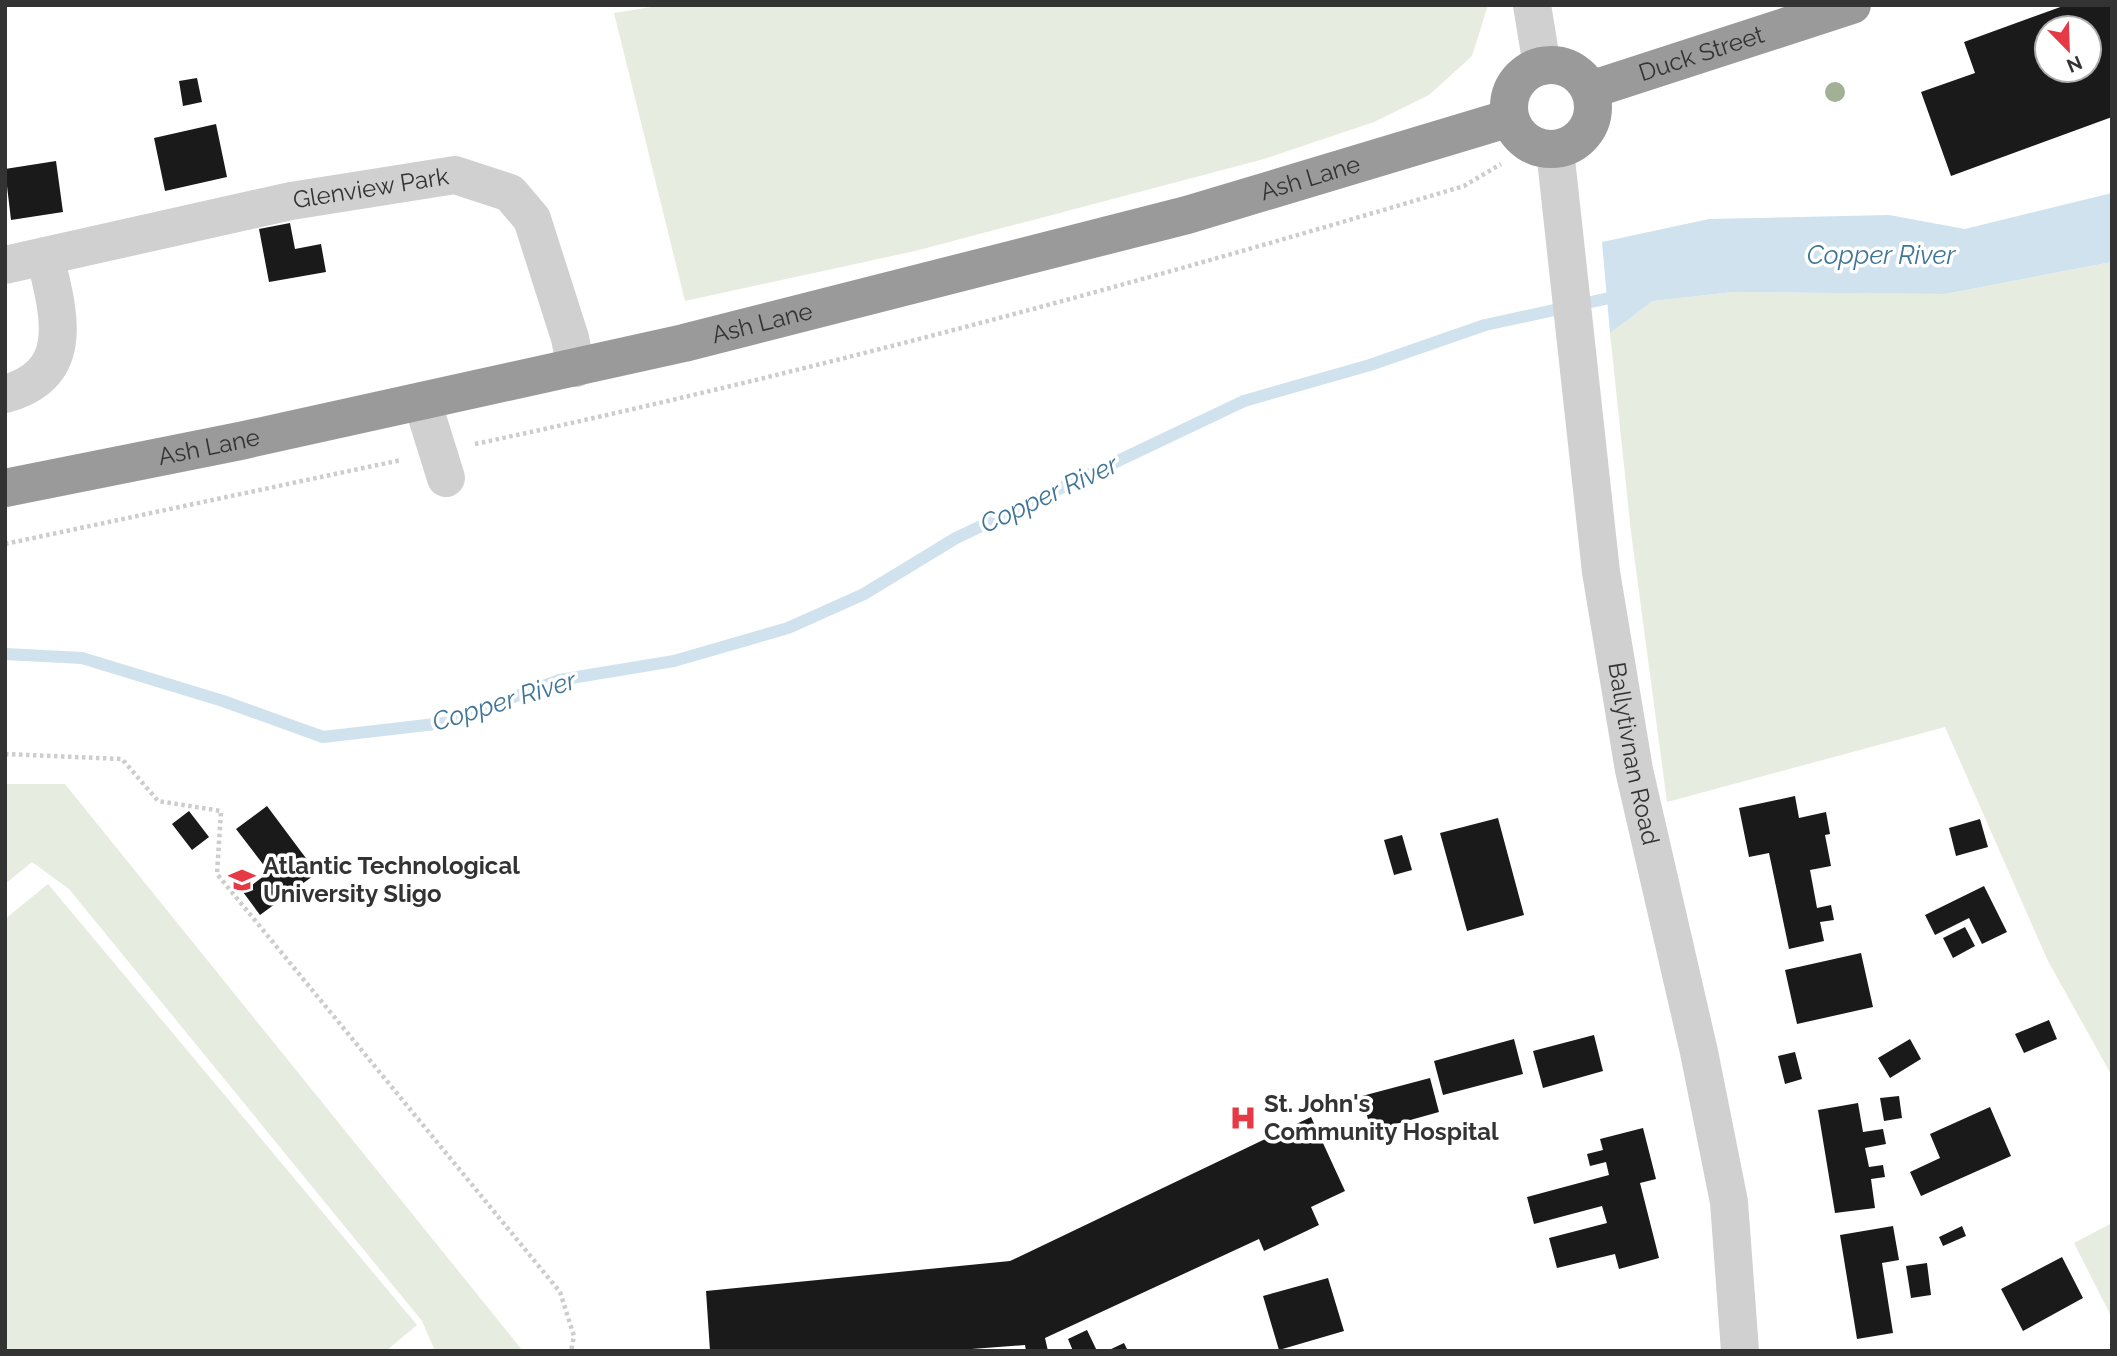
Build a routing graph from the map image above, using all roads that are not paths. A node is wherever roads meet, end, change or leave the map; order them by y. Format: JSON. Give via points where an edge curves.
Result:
{"nodes":[{"id":1,"x":1532,"y":5,"type":"edge"},
{"id":2,"x":1852,"y":5,"type":"edge"},
{"id":3,"x":1542,"y":66,"type":"junction"},
{"id":4,"x":1590,"y":90,"type":"junction"},
{"id":5,"x":1510,"y":118,"type":"junction"},
{"id":6,"x":1555,"y":150,"type":"junction"},
{"id":7,"x":45,"y":256,"type":"junction"},
{"id":8,"x":5,"y":265,"type":"edge"},
{"id":9,"x":576,"y":368,"type":"junction"},
{"id":10,"x":5,"y":394,"type":"edge"},
{"id":11,"x":422,"y":401,"type":"junction"},
{"id":12,"x":442,"y":465,"type":"road end"},
{"id":13,"x":5,"y":488,"type":"edge"},
{"id":14,"x":1740,"y":1351,"type":"edge"}],
"edges":[{"from":1,"to":3,"type":"street"},
{"from":2,"to":4,"type":"highway","name":"Duck Street"},
{"from":3,"to":4,"type":"highway","via":[[1570,69]]},
{"from":3,"to":5,"type":"highway","via":[[1519,80],[1509,105]]},
{"from":4,"to":6,"type":"highway","via":[[1593,117],[1588,129],[1579,139]]},
{"from":5,"to":6,"type":"highway","via":[[1522,138]]},
{"from":5,"to":9,"type":"highway","name":"Ash Lane","via":[[1187,215]]},
{"from":6,"to":14,"type":"street","name":"Ballytivnan Road","via":[[1601,572],[1634,771],[1729,1202]]},
{"from":7,"to":8,"type":"street","name":"Glenview Park"},
{"from":7,"to":9,"type":"street","name":"Glenview Park","via":[[291,201],[455,175],[510,193],[532,219]]},
{"from":7,"to":10,"type":"street","via":[[58,315],[53,363],[30,387]]},
{"from":9,"to":11,"type":"highway","name":"Ash Lane"},
{"from":11,"to":12,"type":"street"},
{"from":11,"to":13,"type":"highway","name":"Ash Lane"}]}
